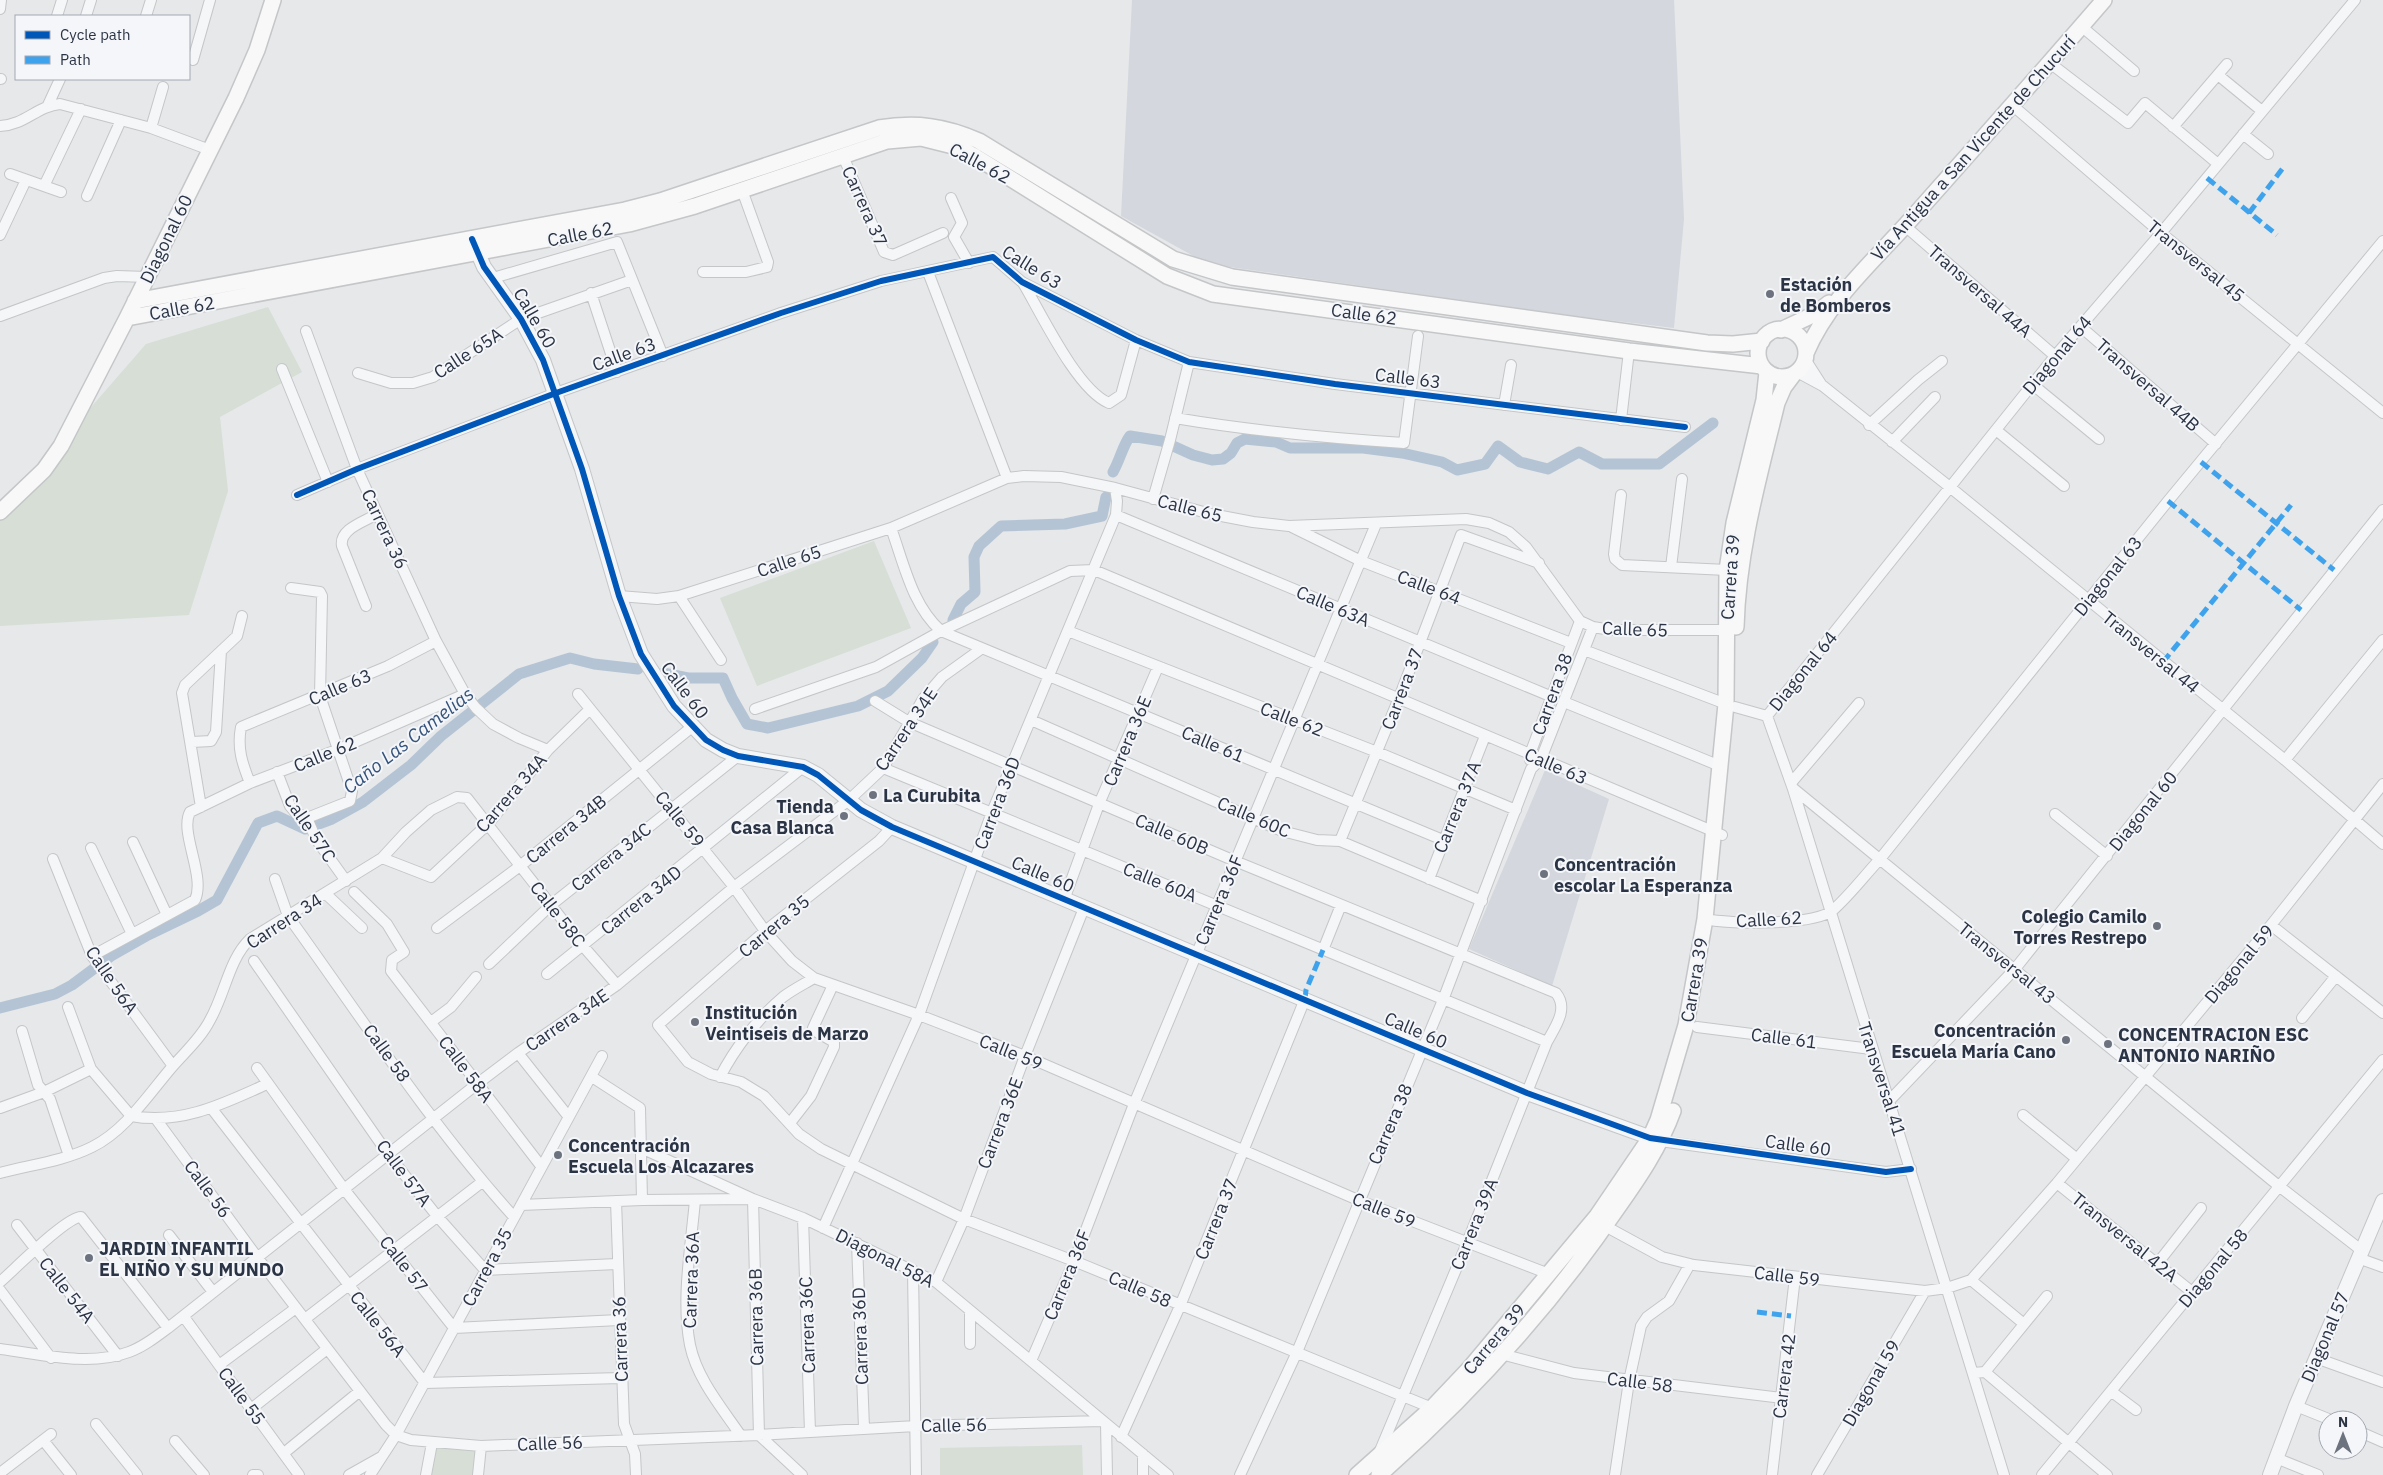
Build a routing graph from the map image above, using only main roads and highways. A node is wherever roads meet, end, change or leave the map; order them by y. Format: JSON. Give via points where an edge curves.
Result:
{"nodes":[{"id":1,"x":273,"y":0,"type":"edge"},
{"id":2,"x":2104,"y":0,"type":"edge"},
{"id":3,"x":1840,"y":295,"type":"junction"},
{"id":4,"x":135,"y":301,"type":"junction"},
{"id":5,"x":127,"y":318,"type":"junction"},
{"id":6,"x":1781,"y":330,"type":"junction"},
{"id":7,"x":1762,"y":341,"type":"junction"},
{"id":8,"x":1806,"y":356,"type":"junction"},
{"id":9,"x":1764,"y":369,"type":"junction"},
{"id":10,"x":1795,"y":373,"type":"junction"},
{"id":11,"x":0,"y":512,"type":"edge"},
{"id":12,"x":1731,"y":630,"type":"junction"},
{"id":13,"x":1730,"y":706,"type":"junction"},
{"id":14,"x":1718,"y":834,"type":"junction"},
{"id":15,"x":1710,"y":920,"type":"junction"},
{"id":16,"x":1655,"y":1140,"type":"junction"},
{"id":17,"x":1357,"y":1475,"type":"edge"},
{"id":18,"x":1378,"y":1475,"type":"edge"}],
"edges":[{"from":1,"to":4,"type":"main road","name":"Diagonal 60","via":[[248,73]]},
{"from":2,"to":3,"type":"main road","name":"Vía Antigua a San Vicente de Chucurí"},
{"from":3,"to":6,"type":"main road","name":"Vía Antigua a San Vicente de Chucurí","via":[[1815,314]]},
{"from":3,"to":8,"type":"main road","name":"Vía Antigua a San Vicente de Chucurí","via":[[1822,321]]},
{"from":4,"to":5,"type":"main road","name":"Diagonal 60"},
{"from":4,"to":7,"type":"main road","name":"Calle 62","via":[[643,206],[879,128],[925,124],[960,132],[979,141],[1174,259],[1232,277],[1707,343]]},
{"from":5,"to":9,"type":"main road","name":"Calle 62","via":[[629,224],[887,141],[921,138],[957,147],[1167,276],[1214,294]]},
{"from":5,"to":11,"type":"main road","name":"Diagonal 60","via":[[61,446],[44,470]]},
{"from":6,"to":7,"type":"main road","via":[[1770,333]]},
{"from":6,"to":8,"type":"main road","via":[[1798,336]]},
{"from":7,"to":9,"type":"main road","via":[[1758,353]]},
{"from":8,"to":10,"type":"main road"},
{"from":9,"to":10,"type":"main road","via":[[1780,377]]},
{"from":9,"to":12,"type":"main road","name":"Carrera 39","via":[[1764,400],[1734,523],[1727,570]]},
{"from":10,"to":12,"type":"main road","name":"Carrera 39","via":[[1784,387],[1778,403],[1747,525]]},
{"from":12,"to":13,"type":"main road","name":"Carrera 39"},
{"from":13,"to":14,"type":"main road","name":"Carrera 39"},
{"from":13,"to":14,"type":"main road","name":"Carrera 39","via":[[1720,766]]},
{"from":14,"to":15,"type":"main road","name":"Carrera 39"},
{"from":15,"to":16,"type":"main road","name":"Carrera 39"},
{"from":15,"to":16,"type":"main road","name":"Carrera 39","via":[[1697,1027],[1675,1106]]},
{"from":16,"to":17,"type":"main road","name":"Carrera 39","via":[[1469,1369],[1432,1408]]},
{"from":16,"to":18,"type":"main road","name":"Carrera 39","via":[[1605,1226],[1566,1277],[1441,1419]]}]}
